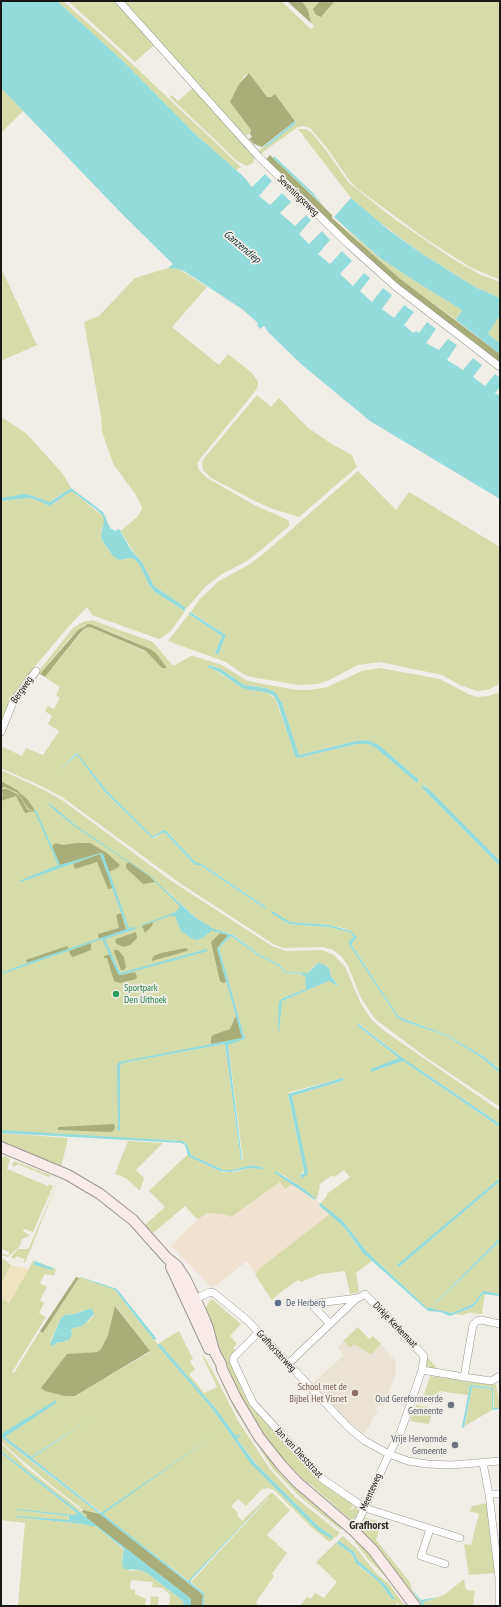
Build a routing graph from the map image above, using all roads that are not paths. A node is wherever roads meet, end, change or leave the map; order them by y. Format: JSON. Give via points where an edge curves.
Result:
{"nodes":[{"id":1,"x":119,"y":1,"type":"edge"},
{"id":2,"x":500,"y":367,"type":"edge"},
{"id":3,"x":36,"y":671,"type":"dead end"},
{"id":4,"x":1,"y":732,"type":"edge"},
{"id":5,"x":1,"y":1147,"type":"edge"},
{"id":6,"x":358,"y":1298,"type":"junction"},
{"id":7,"x":192,"y":1300,"type":"junction"},
{"id":8,"x":330,"y":1324,"type":"junction"},
{"id":9,"x":500,"y":1324,"type":"edge"},
{"id":10,"x":258,"y":1332,"type":"junction"},
{"id":11,"x":288,"y":1364,"type":"junction"},
{"id":12,"x":422,"y":1370,"type":"junction"},
{"id":13,"x":500,"y":1376,"type":"edge"},
{"id":14,"x":464,"y":1377,"type":"junction"},
{"id":15,"x":389,"y":1454,"type":"junction"},
{"id":16,"x":500,"y":1461,"type":"edge"},
{"id":17,"x":483,"y":1463,"type":"junction"},
{"id":18,"x":489,"y":1494,"type":"junction"},
{"id":19,"x":500,"y":1494,"type":"edge"},
{"id":20,"x":364,"y":1508,"type":"junction"},
{"id":21,"x":430,"y":1529,"type":"junction"},
{"id":22,"x":354,"y":1531,"type":"junction"},
{"id":23,"x":460,"y":1538,"type":"dead end"},
{"id":24,"x":445,"y":1564,"type":"dead end"},
{"id":25,"x":499,"y":1578,"type":"edge"},
{"id":26,"x":415,"y":1606,"type":"edge"},
{"id":27,"x":498,"y":1606,"type":"edge"}],
"edges":[{"from":1,"to":2,"type":"street","name":"Seveningseweg","via":[[259,156],[348,244],[396,287]]},
{"from":3,"to":4,"type":"street","name":"Bergweg","via":[[13,702]]},
{"from":5,"to":7,"type":"main road","via":[[68,1175],[100,1194],[133,1220],[178,1268],[185,1278]]},
{"from":6,"to":8,"type":"street"},
{"from":6,"to":8,"type":"street","name":"Dirkje Kerkemaat","via":[[318,1303],[314,1306]]},
{"from":6,"to":12,"type":"street","name":"Dirkje Kerkemaat","via":[[365,1294],[424,1356]]},
{"from":7,"to":10,"type":"street","name":"Grafhorsterweg","via":[[210,1292]]},
{"from":7,"to":22,"type":"main road","via":[[208,1328],[222,1369],[248,1420],[297,1482]]},
{"from":8,"to":11,"type":"street"},
{"from":9,"to":14,"type":"street","via":[[481,1320],[473,1325]]},
{"from":10,"to":11,"type":"street","name":"Grafhorsterweg"},
{"from":10,"to":20,"type":"street","name":"Jan van Dieststraat","via":[[233,1361],[253,1403],[321,1478]]},
{"from":11,"to":15,"type":"street","name":"Grafhorsterweg","via":[[348,1427]]},
{"from":12,"to":14,"type":"street"},
{"from":12,"to":15,"type":"street","name":"Dirkje Kerkemaat","via":[[401,1432]]},
{"from":13,"to":14,"type":"street","via":[[491,1381]]},
{"from":15,"to":17,"type":"street","name":"Grafhorsterweg","via":[[427,1464]]},
{"from":15,"to":20,"type":"street","name":"Meenteweg"},
{"from":16,"to":17,"type":"street","name":"Grafhorsterweg"},
{"from":17,"to":18,"type":"street"},
{"from":18,"to":19,"type":"street"},
{"from":18,"to":25,"type":"street"},
{"from":20,"to":21,"type":"street","name":"Jan van Dieststraat"},
{"from":20,"to":22,"type":"street","name":"Meenteweg"},
{"from":21,"to":23,"type":"street","name":"Jan van Dieststraat"},
{"from":21,"to":24,"type":"street","via":[[421,1556]]},
{"from":22,"to":26,"type":"main road","via":[[381,1559]]},
{"from":25,"to":27,"type":"street"}]}
